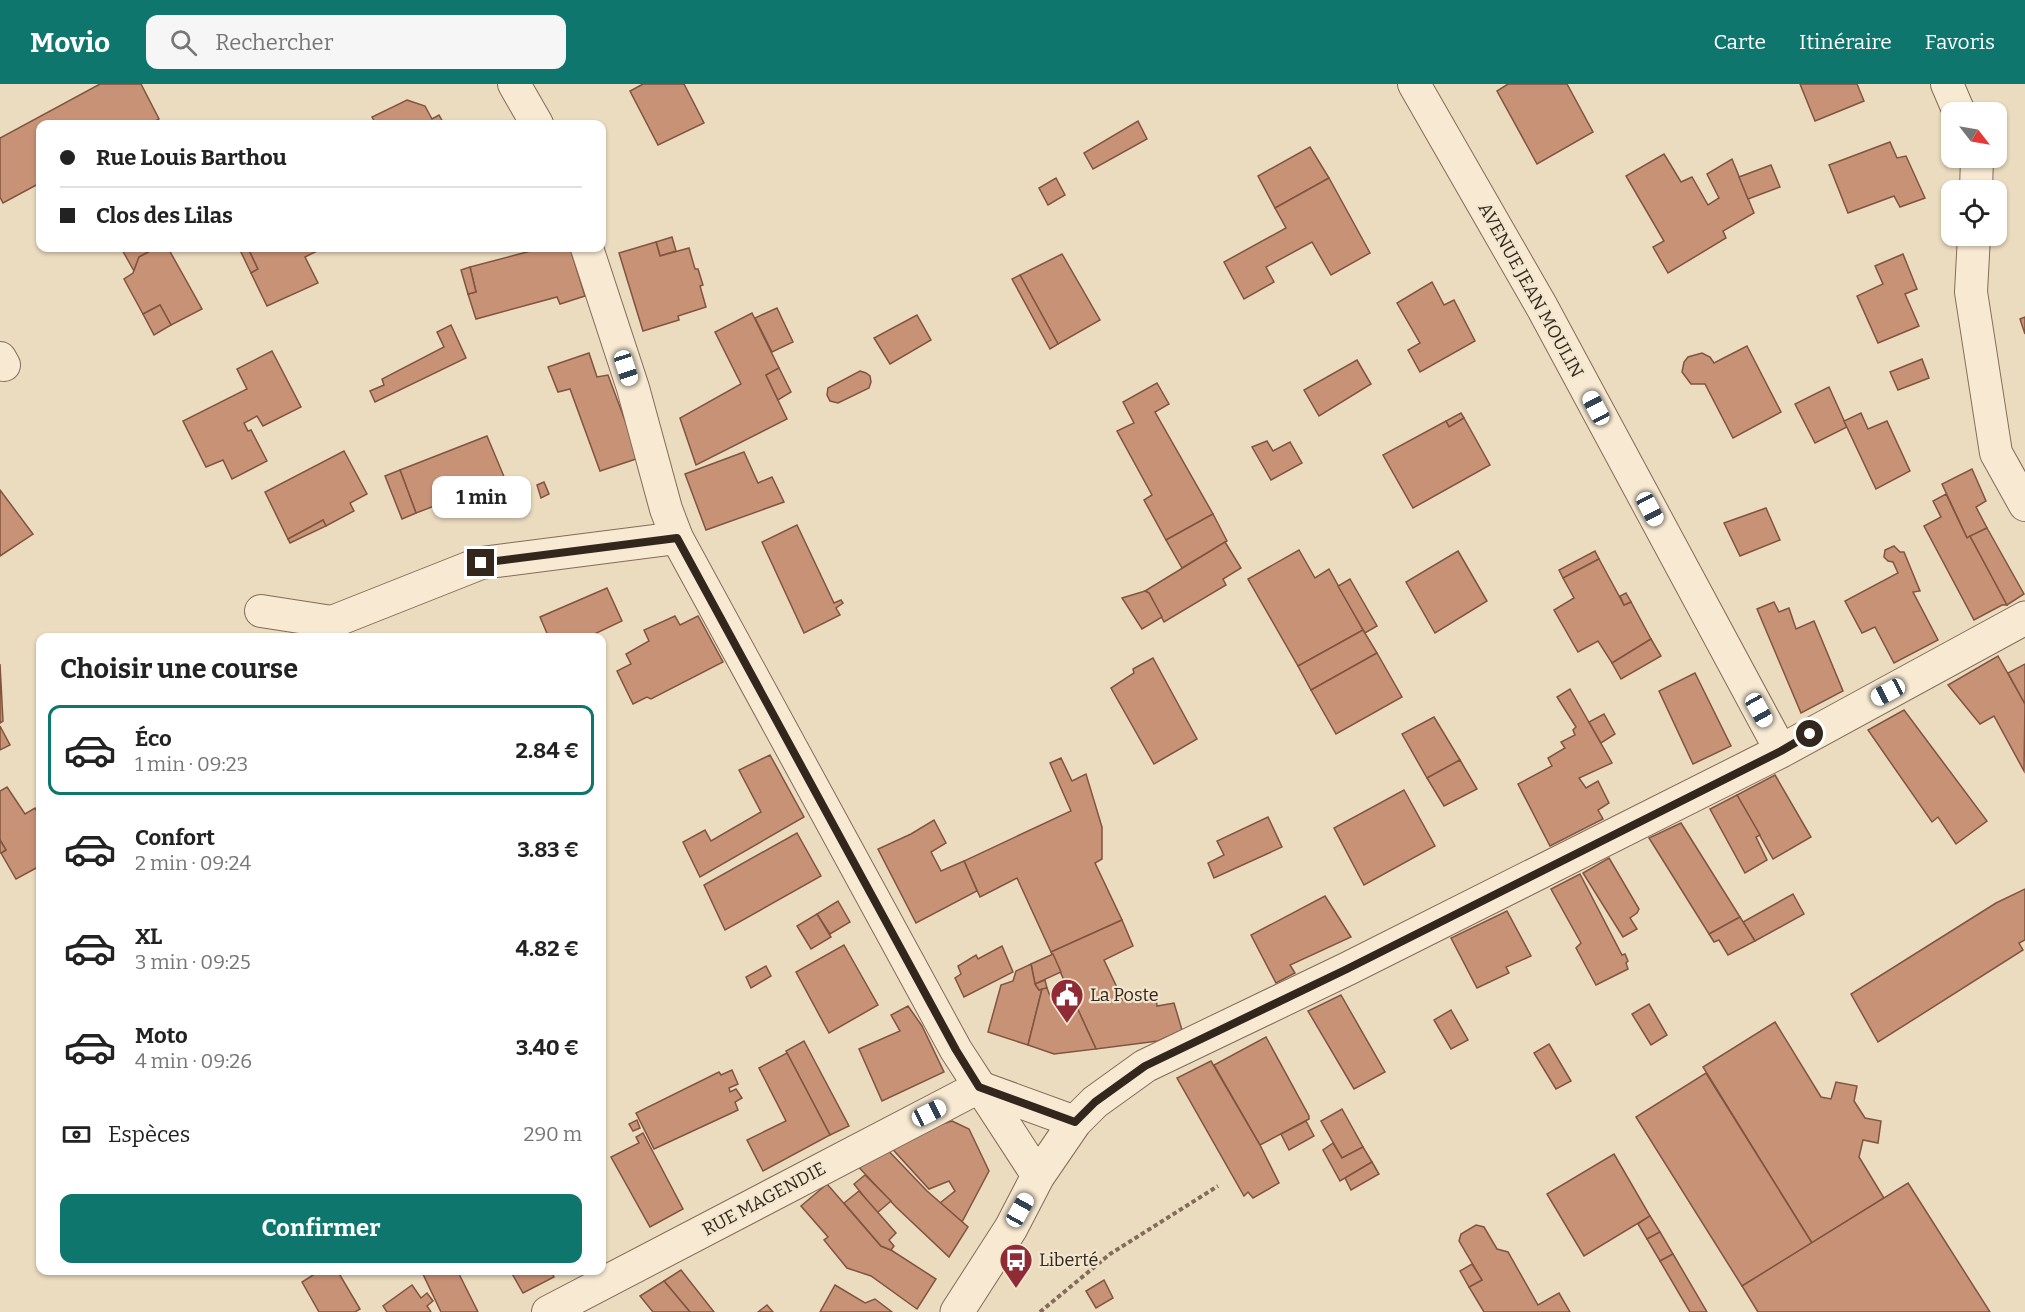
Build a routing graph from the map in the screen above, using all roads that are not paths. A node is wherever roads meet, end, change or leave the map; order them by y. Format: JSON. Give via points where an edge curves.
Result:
{"nodes":[{"id":1,"x":514,"y":84,"type":"edge"},
{"id":2,"x":1414,"y":84,"type":"edge"},
{"id":3,"x":1947,"y":84,"type":"edge"},
{"id":4,"x":1955,"y":102,"type":"edge"},
{"id":5,"x":535,"y":120,"type":"edge"},
{"id":6,"x":1973,"y":246,"type":"edge"},
{"id":7,"x":588,"y":252,"type":"edge"},
{"id":8,"x":2025,"y":505,"type":"edge"},
{"id":9,"x":677,"y":538,"type":"junction"},
{"id":10,"x":261,"y":611,"type":"dead end"},
{"id":11,"x":2025,"y":618,"type":"edge"},
{"id":12,"x":1781,"y":751,"type":"junction"},
{"id":13,"x":979,"y":1087,"type":"junction"},
{"id":14,"x":1075,"y":1122,"type":"junction"},
{"id":15,"x":1038,"y":1176,"type":"junction"},
{"id":16,"x":548,"y":1312,"type":"edge"},
{"id":17,"x":957,"y":1312,"type":"edge"}],
"edges":[{"from":1,"to":5,"type":"street"},
{"from":2,"to":12,"type":"street","name":"AVENUE JEAN MOULIN","via":[[1542,307]]},
{"from":3,"to":4,"type":"street"},
{"from":6,"to":8,"type":"street","via":[[1971,292],[1996,453]]},
{"from":7,"to":9,"type":"street"},
{"from":9,"to":10,"type":"street","via":[[481,563],[332,622]]},
{"from":9,"to":13,"type":"street"},
{"from":11,"to":12,"type":"street"},
{"from":12,"to":14,"type":"street","via":[[1145,1066],[1095,1102]]},
{"from":13,"to":14,"type":"street"},
{"from":13,"to":15,"type":"street"},
{"from":13,"to":16,"type":"street","name":"RUE MAGENDIE"},
{"from":14,"to":15,"type":"street"},
{"from":15,"to":17,"type":"street","via":[[1011,1228]]}]}
